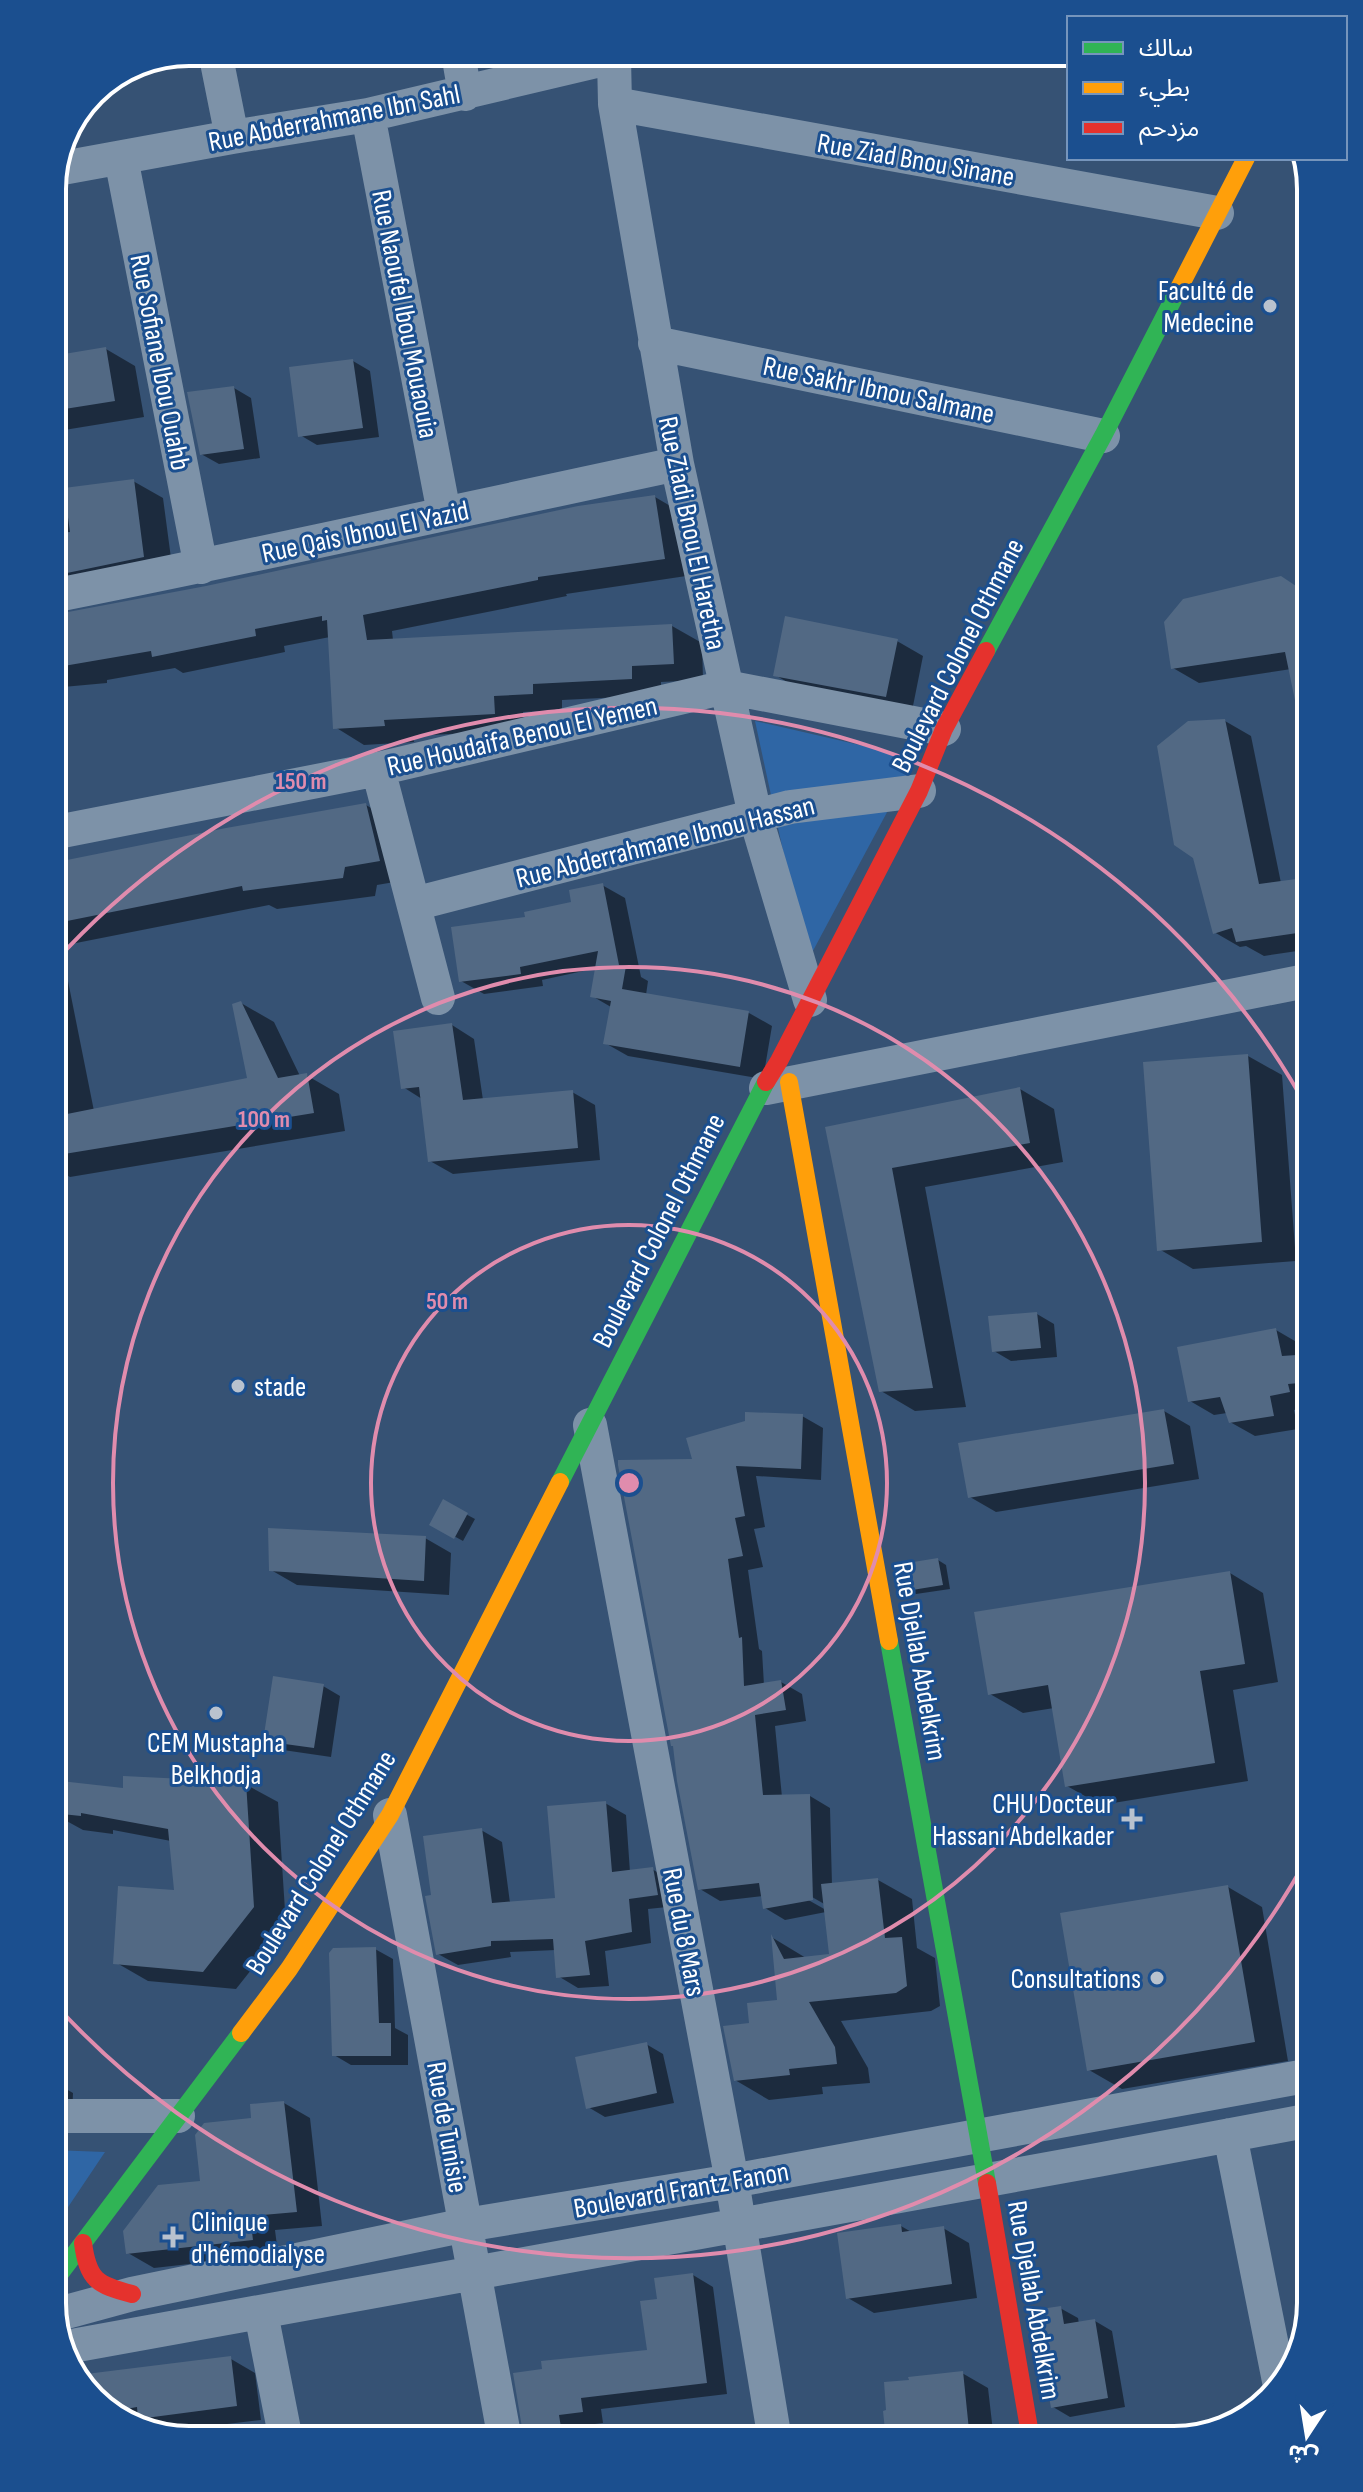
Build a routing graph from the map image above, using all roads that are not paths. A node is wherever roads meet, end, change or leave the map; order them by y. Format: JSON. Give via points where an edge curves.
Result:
{"nodes":[{"id":1,"x":218,"y":66,"type":"edge"},
{"id":2,"x":460,"y":66,"type":"edge"},
{"id":3,"x":579,"y":66,"type":"edge"},
{"id":4,"x":612,"y":66,"type":"edge"},
{"id":5,"x":465,"y":94,"type":"junction"},
{"id":6,"x":615,"y":104,"type":"junction"},
{"id":7,"x":368,"y":115,"type":"junction"},
{"id":8,"x":232,"y":137,"type":"junction"},
{"id":9,"x":121,"y":158,"type":"junction"},
{"id":10,"x":1245,"y":160,"type":"edge"},
{"id":11,"x":68,"y":167,"type":"edge"},
{"id":12,"x":1217,"y":213,"type":"junction"},
{"id":13,"x":655,"y":343,"type":"junction"},
{"id":14,"x":1103,"y":436,"type":"junction"},
{"id":15,"x":677,"y":464,"type":"junction"},
{"id":16,"x":444,"y":513,"type":"junction"},
{"id":17,"x":201,"y":567,"type":"junction"},
{"id":18,"x":66,"y":593,"type":"edge"},
{"id":19,"x":726,"y":687,"type":"junction"},
{"id":20,"x":944,"y":729,"type":"junction"},
{"id":21,"x":378,"y":769,"type":"junction"},
{"id":22,"x":919,"y":791,"type":"junction"},
{"id":23,"x":755,"y":815,"type":"junction"},
{"id":24,"x":66,"y":830,"type":"edge"},
{"id":25,"x":414,"y":904,"type":"junction"},
{"id":26,"x":1297,"y":983,"type":"edge"},
{"id":27,"x":438,"y":998,"type":"dead end"},
{"id":28,"x":810,"y":1000,"type":"junction"},
{"id":29,"x":775,"y":1086,"type":"junction"},
{"id":30,"x":590,"y":1425,"type":"junction"},
{"id":31,"x":390,"y":1815,"type":"junction"},
{"id":32,"x":1297,"y":2078,"type":"edge"},
{"id":33,"x":66,"y":2116,"type":"edge"},
{"id":34,"x":178,"y":2116,"type":"junction"},
{"id":35,"x":1297,"y":2123,"type":"edge"},
{"id":36,"x":977,"y":2135,"type":"junction"},
{"id":37,"x":1230,"y":2135,"type":"junction"},
{"id":38,"x":986,"y":2179,"type":"junction"},
{"id":39,"x":732,"y":2181,"type":"junction"},
{"id":40,"x":466,"y":2225,"type":"junction"},
{"id":41,"x":740,"y":2227,"type":"junction"},
{"id":42,"x":83,"y":2243,"type":"junction"},
{"id":43,"x":66,"y":2265,"type":"edge"},
{"id":44,"x":474,"y":2272,"type":"junction"},
{"id":45,"x":132,"y":2294,"type":"junction"},
{"id":46,"x":67,"y":2312,"type":"edge"},
{"id":47,"x":261,"y":2313,"type":"junction"},
{"id":48,"x":74,"y":2346,"type":"edge"},
{"id":49,"x":1277,"y":2370,"type":"edge"},
{"id":50,"x":283,"y":2426,"type":"edge"},
{"id":51,"x":502,"y":2426,"type":"edge"},
{"id":52,"x":773,"y":2426,"type":"edge"},
{"id":53,"x":1029,"y":2426,"type":"edge"}],
"edges":[{"from":1,"to":8,"type":"street"},
{"from":2,"to":5,"type":"street"},
{"from":3,"to":5,"type":"street","name":"Rue Abderrahmane Ibn Sahl"},
{"from":4,"to":6,"type":"street","name":"Rue Ziadi Bnou El Haretha"},
{"from":5,"to":7,"type":"street","name":"Rue Abderrahmane Ibn Sahl"},
{"from":6,"to":12,"type":"street","name":"Rue Ziad Bnou Sinane"},
{"from":6,"to":13,"type":"street","name":"Rue Ziadi Bnou El Haretha"},
{"from":7,"to":8,"type":"street","name":"Rue Abderrahmane Ibn Sahl"},
{"from":7,"to":16,"type":"street","name":"Rue Naoufel Ibou Mouaouia"},
{"from":8,"to":9,"type":"street","name":"Rue Abderrahmane Ibn Sahl"},
{"from":9,"to":11,"type":"street","name":"Rue Abderrahmane Ibn Sahl"},
{"from":9,"to":17,"type":"street","name":"Rue Sofiane Ibou Ouahb"},
{"from":10,"to":12,"type":"main road","name":"Boulevard Colonel Othmane"},
{"from":12,"to":14,"type":"main road","name":"Boulevard Colonel Othmane"},
{"from":13,"to":14,"type":"street","name":"Rue Sakhr Ibnou Salmane"},
{"from":13,"to":15,"type":"street","name":"Rue Ziadi Bnou El Haretha"},
{"from":14,"to":20,"type":"main road","name":"Boulevard Colonel Othmane"},
{"from":15,"to":16,"type":"street","name":"Rue Qais Ibnou El Yazid"},
{"from":15,"to":19,"type":"street","name":"Rue Ziadi Bnou El Haretha"},
{"from":16,"to":17,"type":"street","name":"Rue Qais Ibnou El Yazid"},
{"from":17,"to":18,"type":"street","name":"Rue Qais Ibnou El Yazid"},
{"from":19,"to":20,"type":"street","name":"Rue Houdaifa Benou El Yemen"},
{"from":19,"to":21,"type":"street","name":"Rue Houdaifa Benou El Yemen"},
{"from":19,"to":23,"type":"street","name":"Rue Ziadi Bnou El Haretha"},
{"from":20,"to":22,"type":"main road","name":"Boulevard Colonel Othmane"},
{"from":21,"to":24,"type":"street","name":"Rue Houdaifa Benou El Yemen"},
{"from":21,"to":25,"type":"street"},
{"from":22,"to":23,"type":"street","name":"Rue Abderrahmane Ibnou Hassan"},
{"from":22,"to":28,"type":"main road","name":"Boulevard Colonel Othmane"},
{"from":23,"to":25,"type":"street","name":"Rue Abderrahmane Ibnou Hassan"},
{"from":23,"to":28,"type":"street","name":"Rue Ziadi Bnou El Haretha"},
{"from":25,"to":27,"type":"street"},
{"from":26,"to":29,"type":"street"},
{"from":28,"to":29,"type":"main road","name":"Boulevard Colonel Othmane","via":[[779,1061]]},
{"from":29,"to":30,"type":"main road","name":"Boulevard Colonel Othmane"},
{"from":29,"to":36,"type":"main road","name":"Rue Djellab Abdelkrim"},
{"from":30,"to":31,"type":"main road","name":"Boulevard Colonel Othmane"},
{"from":30,"to":39,"type":"street","name":"Rue du 8 Mars"},
{"from":31,"to":34,"type":"main road","name":"Boulevard Colonel Othmane","via":[[289,1969]]},
{"from":31,"to":40,"type":"street","name":"Rue de Tunisie"},
{"from":32,"to":36,"type":"street","name":"Boulevard Frantz Fanon"},
{"from":33,"to":34,"type":"street"},
{"from":34,"to":42,"type":"main road","name":"Boulevard Colonel Othmane"},
{"from":35,"to":37,"type":"street"},
{"from":36,"to":38,"type":"main road","name":"Rue Djellab Abdelkrim"},
{"from":36,"to":39,"type":"street","name":"Boulevard Frantz Fanon"},
{"from":37,"to":38,"type":"street"},
{"from":37,"to":49,"type":"street"},
{"from":38,"to":41,"type":"street"},
{"from":38,"to":53,"type":"main road","name":"Rue Djellab Abdelkrim"},
{"from":39,"to":40,"type":"street","name":"Boulevard Frantz Fanon"},
{"from":39,"to":41,"type":"street","name":"Rue du 8 Mars"},
{"from":40,"to":44,"type":"street","name":"Rue de Tunisie"},
{"from":40,"to":45,"type":"street","name":"Boulevard Frantz Fanon"},
{"from":41,"to":44,"type":"street"},
{"from":41,"to":52,"type":"street","name":"Rue du 8 Mars"},
{"from":42,"to":43,"type":"main road","name":"Boulevard Colonel Othmane"},
{"from":42,"to":45,"type":"main road","via":[[90,2276],[104,2287]]},
{"from":44,"to":47,"type":"street"},
{"from":44,"to":51,"type":"street","name":"Rue de Tunisie"},
{"from":45,"to":46,"type":"street","name":"Boulevard Frantz Fanon"},
{"from":47,"to":48,"type":"street"},
{"from":47,"to":50,"type":"street"}]}
